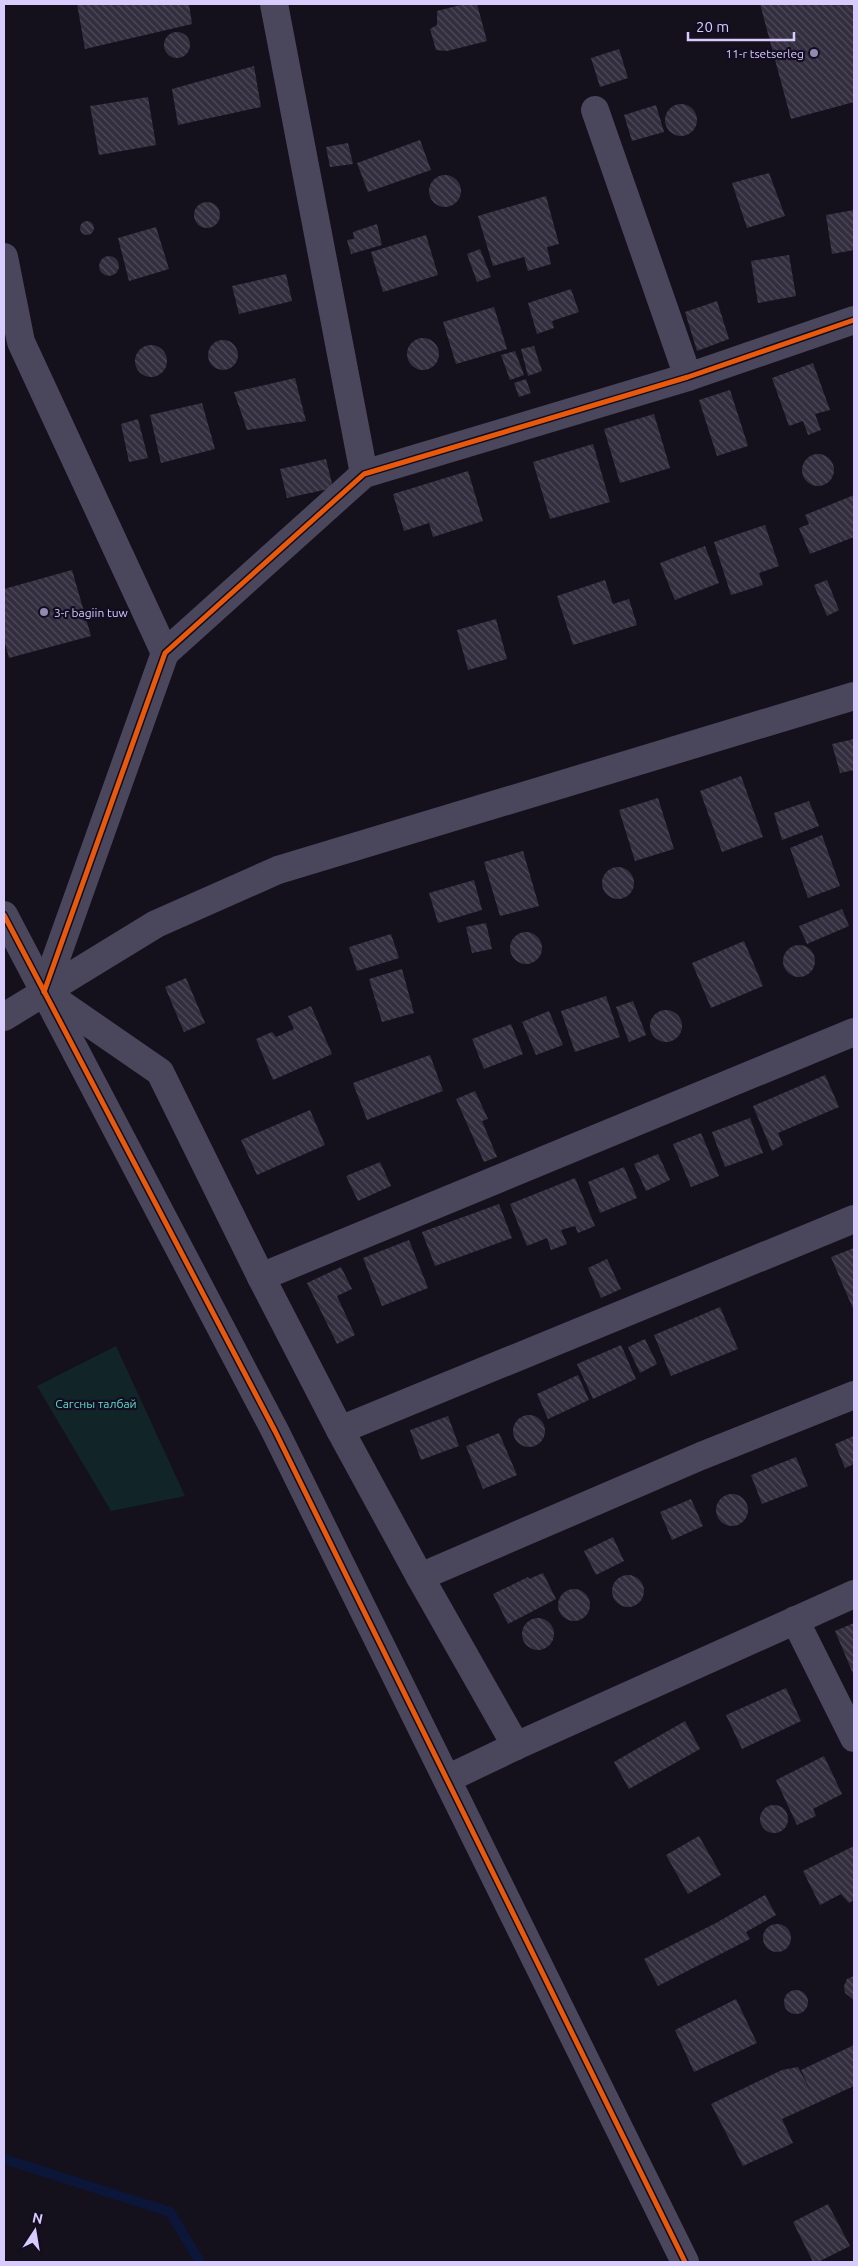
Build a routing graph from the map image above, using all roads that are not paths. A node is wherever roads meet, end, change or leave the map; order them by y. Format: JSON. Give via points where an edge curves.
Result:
{"nodes":[{"id":1,"x":274,"y":4,"type":"edge"},
{"id":2,"x":595,"y":110,"type":"dead end"},
{"id":3,"x":4,"y":256,"type":"edge"},
{"id":4,"x":854,"y":320,"type":"edge"},
{"id":5,"x":688,"y":377,"type":"junction"},
{"id":6,"x":364,"y":474,"type":"junction"},
{"id":7,"x":165,"y":653,"type":"junction"},
{"id":8,"x":854,"y":696,"type":"edge"},
{"id":9,"x":4,"y":915,"type":"edge"},
{"id":10,"x":44,"y":992,"type":"junction"},
{"id":11,"x":4,"y":1017,"type":"edge"},
{"id":12,"x":854,"y":1032,"type":"edge"},
{"id":13,"x":854,"y":1219,"type":"edge"},
{"id":14,"x":261,"y":1277,"type":"junction"},
{"id":15,"x":854,"y":1395,"type":"edge"},
{"id":16,"x":340,"y":1430,"type":"junction"},
{"id":17,"x":420,"y":1577,"type":"junction"},
{"id":18,"x":854,"y":1594,"type":"edge"},
{"id":19,"x":795,"y":1620,"type":"junction"},
{"id":20,"x":854,"y":1738,"type":"edge"},
{"id":21,"x":516,"y":1746,"type":"junction"},
{"id":22,"x":447,"y":1779,"type":"junction"},
{"id":23,"x":685,"y":2262,"type":"edge"}],
"edges":[{"from":1,"to":6,"type":"street"},
{"from":2,"to":5,"type":"street"},
{"from":3,"to":7,"type":"street","via":[[21,342]]},
{"from":4,"to":5,"type":"street"},
{"from":5,"to":6,"type":"street"},
{"from":6,"to":7,"type":"street"},
{"from":7,"to":10,"type":"street"},
{"from":8,"to":10,"type":"street","via":[[278,870],[156,924]]},
{"from":9,"to":10,"type":"street"},
{"from":10,"to":11,"type":"street"},
{"from":10,"to":14,"type":"street","via":[[160,1072]]},
{"from":10,"to":22,"type":"street","via":[[275,1431]]},
{"from":12,"to":14,"type":"street"},
{"from":13,"to":16,"type":"street"},
{"from":14,"to":16,"type":"street"},
{"from":15,"to":17,"type":"street","via":[[701,1456]]},
{"from":16,"to":17,"type":"street"},
{"from":17,"to":21,"type":"street"},
{"from":18,"to":19,"type":"street"},
{"from":19,"to":20,"type":"street"},
{"from":19,"to":21,"type":"street"},
{"from":21,"to":22,"type":"street"},
{"from":22,"to":23,"type":"street"}]}
